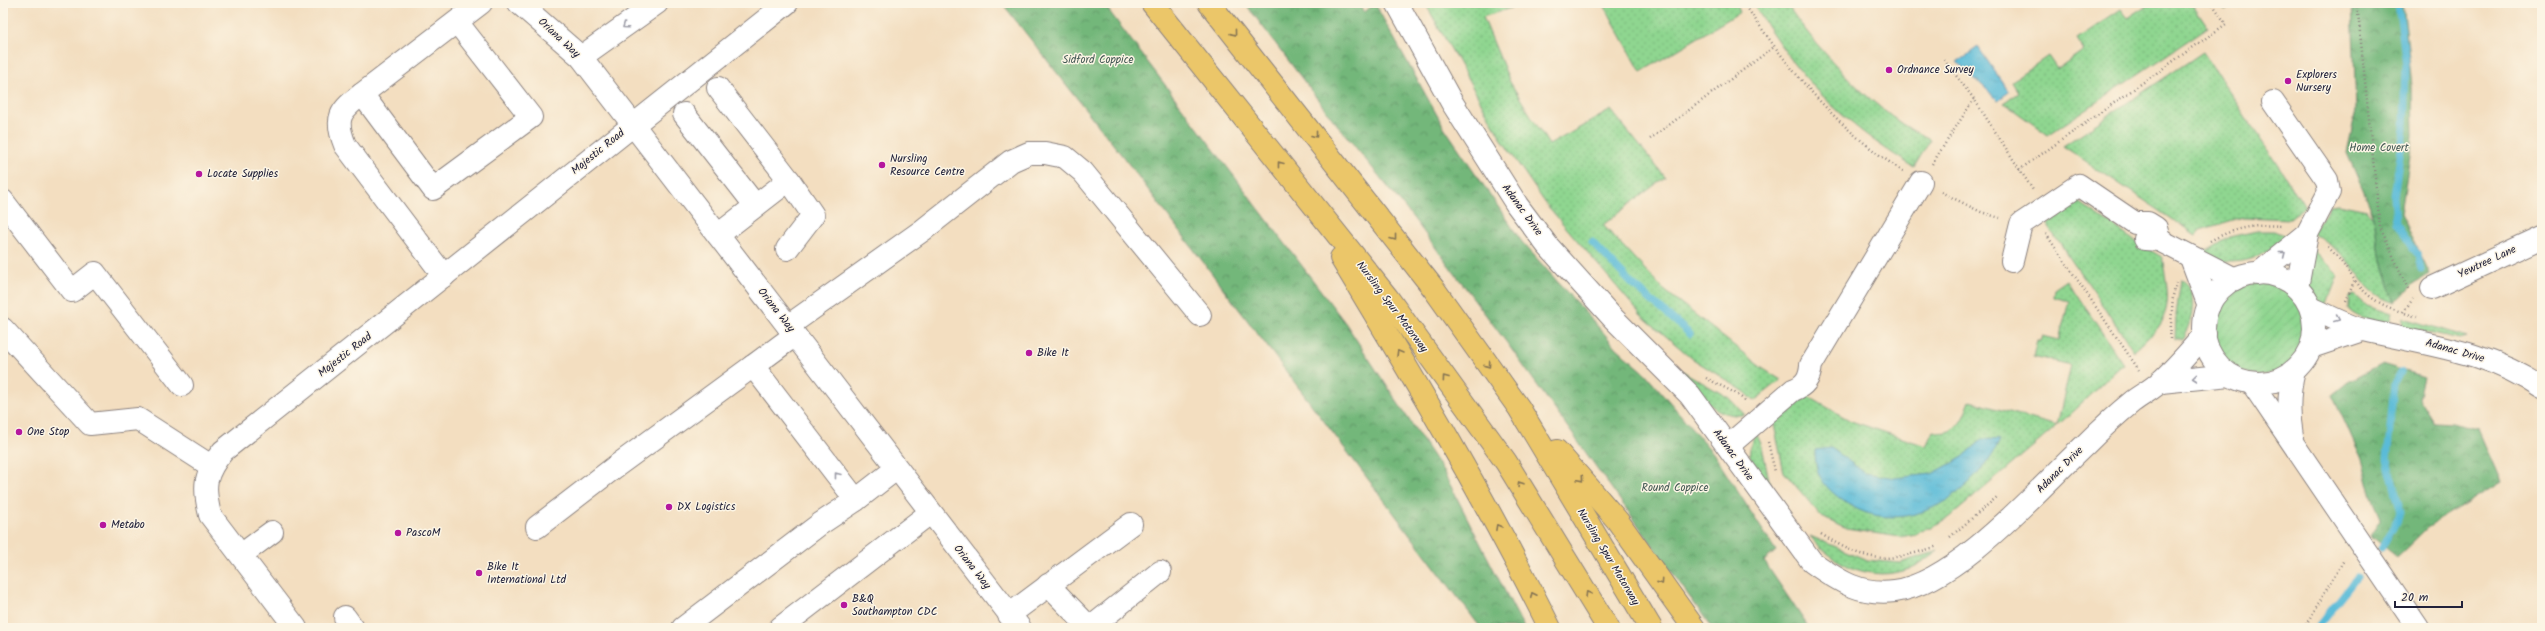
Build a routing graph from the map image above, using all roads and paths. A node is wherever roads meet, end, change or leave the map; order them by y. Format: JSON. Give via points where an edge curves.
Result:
{"nodes":[{"id":1,"x":481,"y":3,"type":"edge"},
{"id":2,"x":520,"y":3,"type":"edge"},
{"id":3,"x":657,"y":3,"type":"edge"},
{"id":4,"x":787,"y":3,"type":"edge"},
{"id":5,"x":1152,"y":3,"type":"edge"},
{"id":6,"x":1210,"y":3,"type":"edge"},
{"id":7,"x":1397,"y":3,"type":"edge"},
{"id":8,"x":1744,"y":3,"type":"edge"},
{"id":9,"x":2212,"y":3,"type":"edge"},
{"id":10,"x":2357,"y":3,"type":"edge"},
{"id":11,"x":457,"y":22,"type":"junction"},
{"id":12,"x":1774,"y":47,"type":"junction"},
{"id":13,"x":580,"y":57,"type":"junction"},
{"id":14,"x":1944,"y":60,"type":"dead end"},
{"id":15,"x":718,"y":88,"type":"dead end"},
{"id":16,"x":362,"y":94,"type":"junction"},
{"id":17,"x":1974,"y":99,"type":"junction"},
{"id":18,"x":2273,"y":102,"type":"dead end"},
{"id":19,"x":684,"y":114,"type":"dead end"},
{"id":20,"x":631,"y":126,"type":"junction"},
{"id":21,"x":1650,"y":139,"type":"dead end"},
{"id":22,"x":2019,"y":170,"type":"junction"},
{"id":23,"x":788,"y":180,"type":"junction"},
{"id":24,"x":1921,"y":182,"type":"junction"},
{"id":25,"x":1296,"y":184,"type":"junction"},
{"id":26,"x":2034,"y":192,"type":"dead end"},
{"id":27,"x":3,"y":201,"type":"edge"},
{"id":28,"x":755,"y":206,"type":"junction"},
{"id":29,"x":2021,"y":224,"type":"junction"},
{"id":30,"x":2307,"y":234,"type":"junction"},
{"id":31,"x":718,"y":235,"type":"junction"},
{"id":32,"x":2542,"y":237,"type":"edge"},
{"id":33,"x":787,"y":249,"type":"dead end"},
{"id":34,"x":2191,"y":258,"type":"junction"},
{"id":35,"x":2012,"y":261,"type":"dead end"},
{"id":36,"x":2258,"y":274,"type":"junction"},
{"id":37,"x":444,"y":276,"type":"junction"},
{"id":38,"x":2235,"y":279,"type":"junction"},
{"id":39,"x":2297,"y":288,"type":"junction"},
{"id":40,"x":2432,"y":288,"type":"dead end"},
{"id":41,"x":2413,"y":299,"type":"dead end"},
{"id":42,"x":2209,"y":306,"type":"junction"},
{"id":43,"x":2310,"y":308,"type":"junction"},
{"id":44,"x":1200,"y":315,"type":"dead end"},
{"id":45,"x":2418,"y":317,"type":"dead end"},
{"id":46,"x":3,"y":330,"type":"edge"},
{"id":47,"x":791,"y":330,"type":"junction"},
{"id":48,"x":2362,"y":330,"type":"junction"},
{"id":49,"x":2205,"y":334,"type":"junction"},
{"id":50,"x":2167,"y":343,"type":"dead end"},
{"id":51,"x":2311,"y":346,"type":"junction"},
{"id":52,"x":2144,"y":365,"type":"dead end"},
{"id":53,"x":753,"y":366,"type":"junction"},
{"id":54,"x":2139,"y":370,"type":"junction"},
{"id":55,"x":2294,"y":371,"type":"junction"},
{"id":56,"x":2230,"y":374,"type":"junction"},
{"id":57,"x":2134,"y":375,"type":"dead end"},
{"id":58,"x":1704,"y":377,"type":"dead end"},
{"id":59,"x":2161,"y":382,"type":"junction"},
{"id":60,"x":2252,"y":383,"type":"junction"},
{"id":61,"x":182,"y":385,"type":"dead end"},
{"id":62,"x":2542,"y":388,"type":"edge"},
{"id":63,"x":1519,"y":408,"type":"junction"},
{"id":64,"x":1761,"y":419,"type":"junction"},
{"id":65,"x":2293,"y":442,"type":"junction"},
{"id":66,"x":1728,"y":446,"type":"junction"},
{"id":67,"x":211,"y":466,"type":"junction"},
{"id":68,"x":896,"y":469,"type":"junction"},
{"id":69,"x":1776,"y":477,"type":"dead end"},
{"id":70,"x":2001,"y":494,"type":"dead end"},
{"id":71,"x":856,"y":500,"type":"junction"},
{"id":72,"x":930,"y":513,"type":"junction"},
{"id":73,"x":1131,"y":524,"type":"dead end"},
{"id":74,"x":537,"y":527,"type":"dead end"},
{"id":75,"x":1815,"y":530,"type":"dead end"},
{"id":76,"x":272,"y":532,"type":"dead end"},
{"id":77,"x":2357,"y":539,"type":"junction"},
{"id":78,"x":1947,"y":540,"type":"dead end"},
{"id":79,"x":1941,"y":545,"type":"dead end"},
{"id":80,"x":241,"y":555,"type":"junction"},
{"id":81,"x":1160,"y":572,"type":"dead end"},
{"id":82,"x":1048,"y":585,"type":"junction"},
{"id":83,"x":1015,"y":621,"type":"edge"},
{"id":84,"x":2408,"y":624,"type":"edge"},
{"id":85,"x":296,"y":628,"type":"edge"},
{"id":86,"x":683,"y":628,"type":"edge"},
{"id":87,"x":780,"y":628,"type":"edge"},
{"id":88,"x":1550,"y":628,"type":"edge"},
{"id":89,"x":1608,"y":628,"type":"edge"},
{"id":90,"x":1651,"y":628,"type":"edge"},
{"id":91,"x":1694,"y":628,"type":"edge"},
{"id":92,"x":2304,"y":628,"type":"edge"}],
"edges":[{"from":1,"to":11,"type":"street"},
{"from":2,"to":13,"type":"street","name":"Oriana Way"},
{"from":3,"to":13,"type":"street","one_way":true},
{"from":4,"to":20,"type":"street","name":"Majestic Road"},
{"from":25,"to":5,"type":"highway","name":"Nursling Spur Motorway","one_way":true},
{"from":6,"to":63,"type":"highway","name":"Nursling Spur Motorway","one_way":true,"via":[[1434,288]]},
{"from":7,"to":66,"type":"street","name":"Adanac Drive","via":[[1452,101],[1547,245],[1612,317],[1690,395]]},
{"from":8,"to":12,"type":"path"},
{"from":9,"to":22,"type":"path","via":[[2226,24]]},
{"from":10,"to":41,"type":"path","via":[[2380,227]]},
{"from":11,"to":16,"type":"street"},
{"from":11,"to":16,"type":"street","via":[[531,117],[433,189]]},
{"from":12,"to":21,"type":"path"},
{"from":12,"to":24,"type":"path","via":[[1805,86],[1849,129],[1893,165]]},
{"from":13,"to":20,"type":"street","name":"Oriana Way"},
{"from":14,"to":17,"type":"path"},
{"from":15,"to":23,"type":"street"},
{"from":16,"to":37,"type":"street","via":[[346,106],[340,116],[338,129],[345,145]]},
{"from":17,"to":22,"type":"path"},
{"from":17,"to":24,"type":"path"},
{"from":18,"to":30,"type":"street","via":[[2327,180],[2329,192]]},
{"from":19,"to":28,"type":"street"},
{"from":20,"to":31,"type":"street","name":"Oriana Way"},
{"from":20,"to":37,"type":"street","name":"Majestic Road"},
{"from":22,"to":26,"type":"path"},
{"from":23,"to":28,"type":"street"},
{"from":23,"to":33,"type":"street","via":[[813,216]]},
{"from":24,"to":29,"type":"path","via":[[1982,212]]},
{"from":24,"to":64,"type":"street","via":[[1811,365],[1801,370],[1794,381],[1793,390]]},
{"from":88,"to":25,"type":"highway","one_way":true,"via":[[1517,561],[1444,429]]},
{"from":89,"to":25,"type":"highway","name":"Nursling Spur Motorway","one_way":true,"via":[[1506,462],[1387,298]]},
{"from":27,"to":61,"type":"street","via":[[72,291],[95,273]]},
{"from":28,"to":31,"type":"street"},
{"from":29,"to":34,"type":"street","via":[[2078,185],[2135,223],[2139,235],[2148,241],[2159,240]]},
{"from":29,"to":35,"type":"street"},
{"from":29,"to":54,"type":"path","via":[[2042,228]]},
{"from":30,"to":34,"type":"path","via":[[2286,227],[2245,226],[2226,232],[2206,244]]},
{"from":36,"to":30,"type":"street","one_way":true},
{"from":30,"to":39,"type":"street"},
{"from":30,"to":45,"type":"path","via":[[2339,257],[2363,290],[2376,300],[2387,307]]},
{"from":31,"to":47,"type":"street","name":"Oriana Way"},
{"from":32,"to":40,"type":"street","name":"Yewtree Lane"},
{"from":34,"to":38,"type":"street"},
{"from":34,"to":42,"type":"street"},
{"from":34,"to":50,"type":"path","via":[[2178,275],[2173,296],[2171,338]]},
{"from":36,"to":38,"type":"street"},
{"from":36,"to":39,"type":"street","via":[[2278,277]]},
{"from":37,"to":67,"type":"street","name":"Majestic Road","via":[[223,451]]},
{"from":38,"to":42,"type":"street","via":[[2220,290]]},
{"from":39,"to":43,"type":"street"},
{"from":42,"to":49,"type":"street","via":[[2205,319]]},
{"from":43,"to":48,"type":"street","name":"Adanac Drive","one_way":true},
{"from":43,"to":51,"type":"street","via":[[2314,326]]},
{"from":44,"to":47,"type":"street","via":[[1083,172],[1065,156],[1028,153],[1011,161]]},
{"from":46,"to":67,"type":"street","via":[[90,424],[138,419]]},
{"from":47,"to":53,"type":"street"},
{"from":47,"to":68,"type":"street","name":"Oriana Way"},
{"from":48,"to":51,"type":"street","name":"Adanac Drive"},
{"from":48,"to":62,"type":"street","name":"Adanac Drive","via":[[2444,346],[2488,361]]},
{"from":49,"to":56,"type":"street","via":[[2214,359]]},
{"from":49,"to":59,"type":"street","name":"Adanac Drive"},
{"from":51,"to":55,"type":"street","via":[[2304,361]]},
{"from":52,"to":54,"type":"path"},
{"from":71,"to":53,"type":"street","one_way":true},
{"from":53,"to":74,"type":"street"},
{"from":54,"to":57,"type":"path"},
{"from":55,"to":60,"type":"street","via":[[2273,382]]},
{"from":55,"to":65,"type":"street","via":[[2289,388],[2288,415]]},
{"from":56,"to":59,"type":"street","name":"Adanac Drive","one_way":true},
{"from":56,"to":60,"type":"street"},
{"from":58,"to":64,"type":"path","via":[[1735,393],[1749,404]]},
{"from":59,"to":66,"type":"street","name":"Adanac Drive","via":[[2132,402],[2085,444],[2019,510],[1957,563],[1924,584],[1896,591],[1864,592],[1834,578],[1812,562]]},
{"from":60,"to":65,"type":"street"},
{"from":63,"to":90,"type":"highway","name":"Nursling Spur Motorway"},
{"from":63,"to":91,"type":"highway","one_way":true,"via":[[1618,520]]},
{"from":64,"to":66,"type":"street"},
{"from":64,"to":69,"type":"path"},
{"from":65,"to":77,"type":"street"},
{"from":67,"to":80,"type":"street","name":"Majestic Road","via":[[206,482],[210,515]]},
{"from":68,"to":71,"type":"street"},
{"from":68,"to":72,"type":"street","name":"Oriana Way"},
{"from":70,"to":78,"type":"path"},
{"from":71,"to":86,"type":"street","via":[[820,524]]},
{"from":72,"to":83,"type":"street","name":"Oriana Way"},
{"from":72,"to":87,"type":"street"},
{"from":73,"to":82,"type":"street"},
{"from":75,"to":79,"type":"path","via":[[1840,546],[1863,556],[1890,559]]},
{"from":76,"to":80,"type":"street"},
{"from":77,"to":84,"type":"street"},
{"from":77,"to":92,"type":"path"},
{"from":80,"to":85,"type":"street","name":"Majestic Road"},
{"from":81,"to":82,"type":"street","via":[[1090,628]]},
{"from":82,"to":83,"type":"street"}]}
